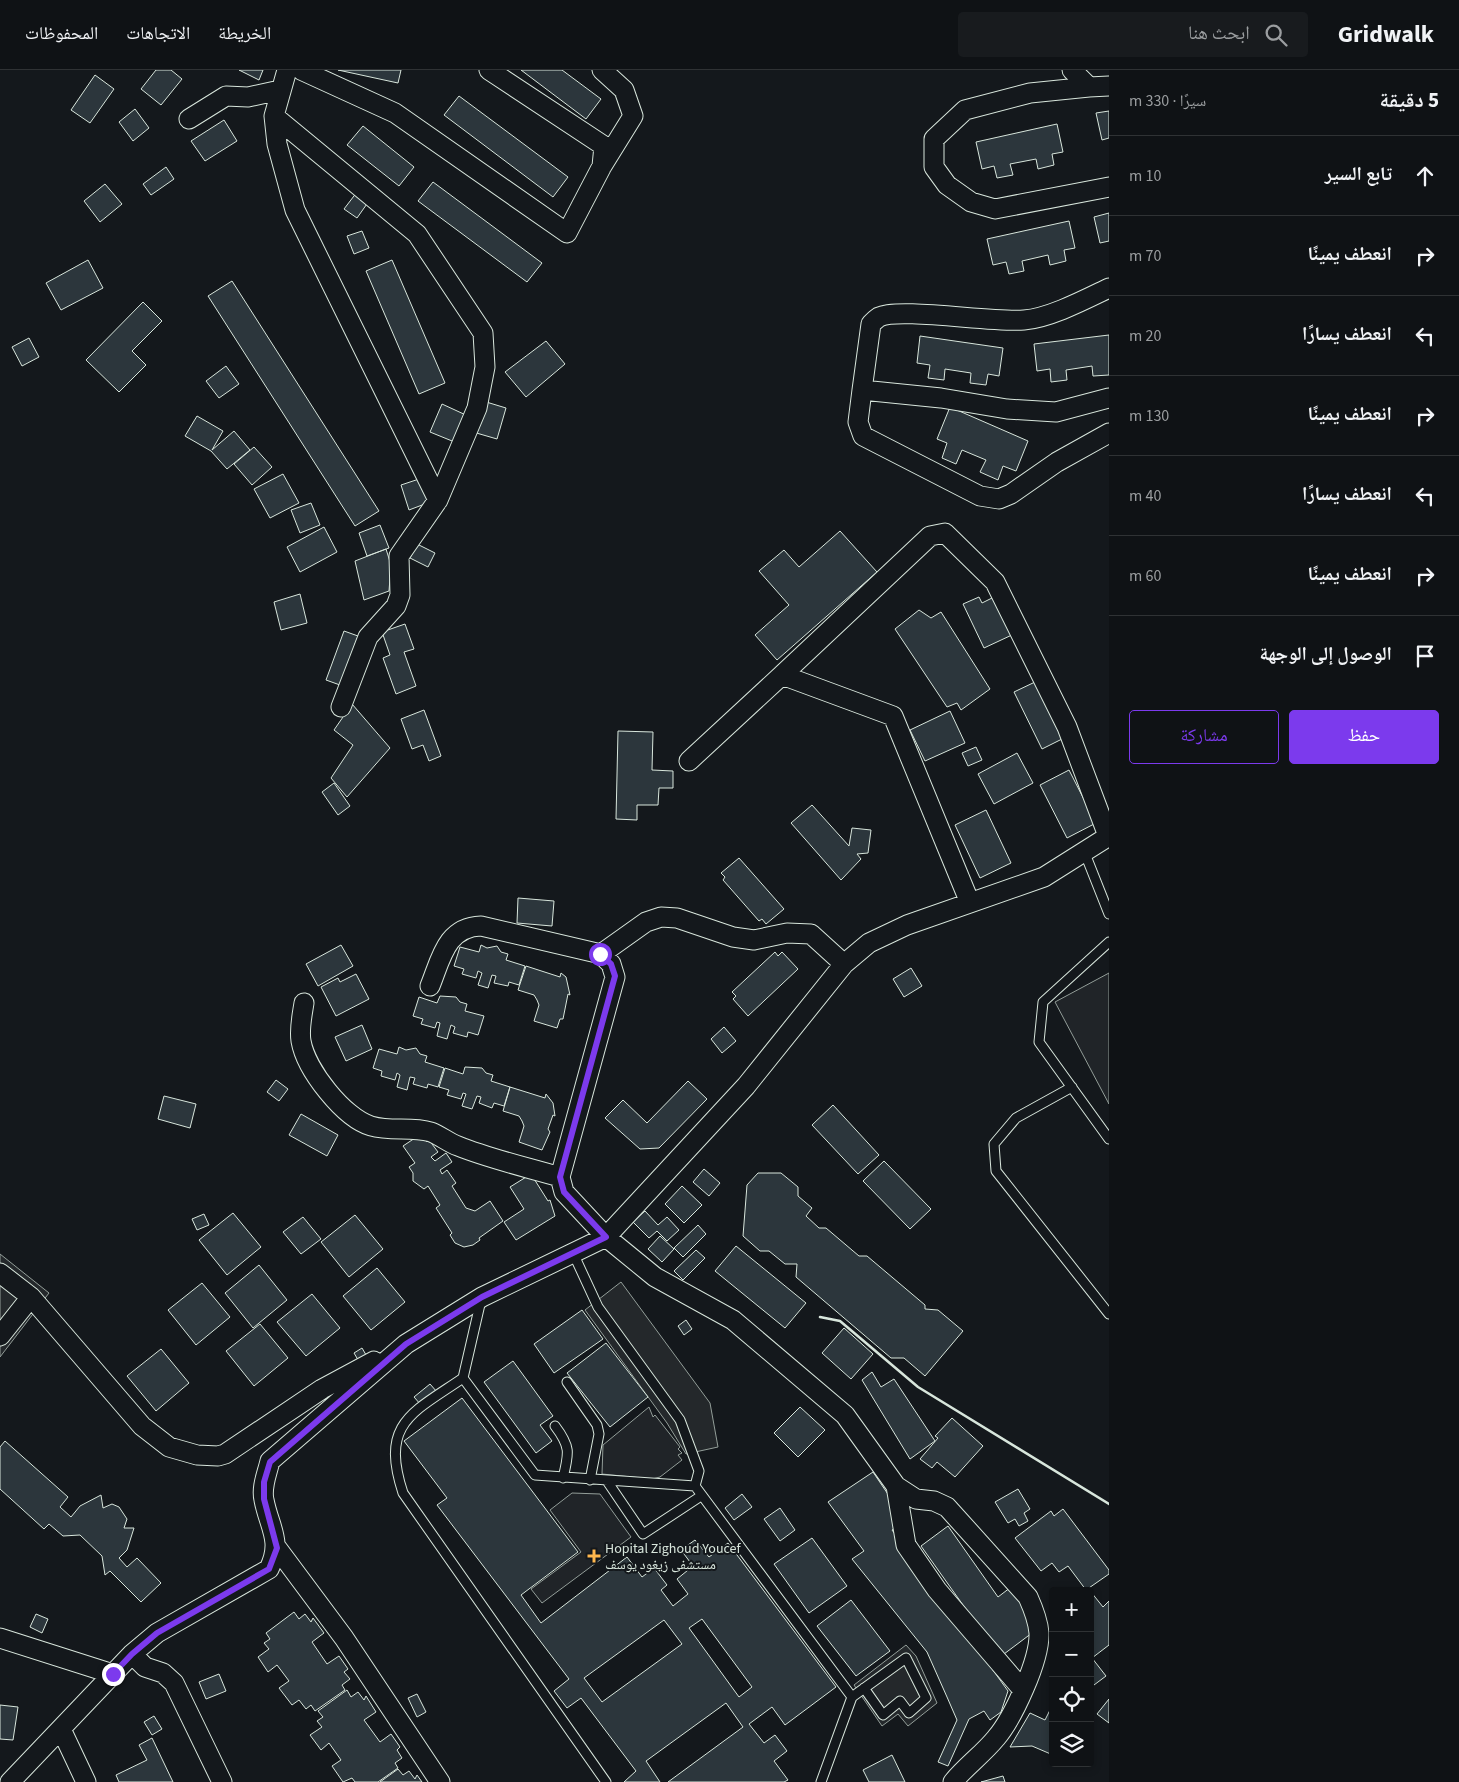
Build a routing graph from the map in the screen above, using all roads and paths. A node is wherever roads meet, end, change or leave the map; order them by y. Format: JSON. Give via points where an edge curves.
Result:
{"nodes":[{"id":1,"x":287,"y":70,"type":"edge"},
{"id":2,"x":301,"y":70,"type":"edge"},
{"id":3,"x":489,"y":70,"type":"edge"},
{"id":4,"x":602,"y":70,"type":"edge"},
{"id":5,"x":1072,"y":70,"type":"edge"},
{"id":6,"x":1109,"y":86,"type":"edge"},
{"id":7,"x":1089,"y":87,"type":"junction"},
{"id":8,"x":280,"y":90,"type":"junction"},
{"id":9,"x":274,"y":116,"type":"junction"},
{"id":10,"x":189,"y":119,"type":"dead end"},
{"id":11,"x":602,"y":166,"type":"junction"},
{"id":12,"x":1109,"y":187,"type":"edge"},
{"id":13,"x":1109,"y":288,"type":"edge"},
{"id":14,"x":862,"y":390,"type":"junction"},
{"id":15,"x":1109,"y":398,"type":"edge"},
{"id":16,"x":1109,"y":433,"type":"edge"},
{"id":17,"x":438,"y":500,"type":"junction"},
{"id":18,"x":782,"y":675,"type":"junction"},
{"id":19,"x":341,"y":707,"type":"dead end"},
{"id":20,"x":689,"y":761,"type":"dead end"},
{"id":21,"x":1109,"y":836,"type":"edge"},
{"id":22,"x":1084,"y":851,"type":"junction"},
{"id":23,"x":970,"y":903,"type":"junction"},
{"id":24,"x":1109,"y":914,"type":"edge"},
{"id":25,"x":1109,"y":942,"type":"edge"},
{"id":26,"x":600,"y":954,"type":"junction"},
{"id":27,"x":844,"y":964,"type":"junction"},
{"id":28,"x":430,"y":986,"type":"dead end"},
{"id":29,"x":304,"y":1003,"type":"dead end"},
{"id":30,"x":1072,"y":1087,"type":"junction"},
{"id":31,"x":1109,"y":1139,"type":"edge"},
{"id":32,"x":560,"y":1177,"type":"junction"},
{"id":33,"x":606,"y":1237,"type":"junction"},
{"id":34,"x":573,"y":1253,"type":"junction"},
{"id":35,"x":2,"y":1278,"type":"edge"},
{"id":36,"x":31,"y":1297,"type":"junction"},
{"id":37,"x":482,"y":1297,"type":"junction"},
{"id":38,"x":1109,"y":1314,"type":"edge"},
{"id":39,"x":0,"y":1336,"type":"edge"},
{"id":40,"x":406,"y":1344,"type":"junction"},
{"id":41,"x":463,"y":1378,"type":"junction"},
{"id":42,"x":567,"y":1382,"type":"dead end"},
{"id":43,"x":555,"y":1426,"type":"dead end"},
{"id":44,"x":562,"y":1478,"type":"junction"},
{"id":45,"x":590,"y":1480,"type":"junction"},
{"id":46,"x":607,"y":1481,"type":"junction"},
{"id":47,"x":695,"y":1486,"type":"junction"},
{"id":48,"x":896,"y":1486,"type":"junction"},
{"id":49,"x":702,"y":1496,"type":"junction"},
{"id":50,"x":277,"y":1548,"type":"junction"},
{"id":51,"x":0,"y":1638,"type":"edge"},
{"id":52,"x":132,"y":1654,"type":"junction"},
{"id":53,"x":113,"y":1674,"type":"junction"},
{"id":54,"x":864,"y":1688,"type":"junction"},
{"id":55,"x":1022,"y":1689,"type":"junction"},
{"id":56,"x":852,"y":1697,"type":"junction"},
{"id":57,"x":61,"y":1729,"type":"junction"},
{"id":58,"x":10,"y":1782,"type":"edge"},
{"id":59,"x":86,"y":1782,"type":"edge"},
{"id":60,"x":222,"y":1782,"type":"edge"},
{"id":61,"x":440,"y":1782,"type":"edge"},
{"id":62,"x":606,"y":1782,"type":"edge"},
{"id":63,"x":821,"y":1782,"type":"edge"},
{"id":64,"x":953,"y":1782,"type":"edge"}],
"edges":[{"from":1,"to":8,"type":"street"},
{"from":2,"to":11,"type":"street","via":[[395,113],[567,233]]},
{"from":3,"to":11,"type":"street","via":[[604,146]]},
{"from":4,"to":11,"type":"street","via":[[624,90],[633,116]]},
{"from":5,"to":7,"type":"street"},
{"from":6,"to":7,"type":"street"},
{"from":7,"to":12,"type":"street","via":[[1030,93],[965,110],[934,139],[934,167],[947,185],[971,202],[995,209]]},
{"from":8,"to":9,"type":"street"},
{"from":8,"to":10,"type":"street","via":[[248,97],[226,96]]},
{"from":9,"to":17,"type":"street","via":[[277,144],[295,210]]},
{"from":9,"to":17,"type":"street","via":[[417,234],[483,334],[486,367],[477,408]]},
{"from":13,"to":14,"type":"street","via":[[1076,304],[1025,320],[901,313],[880,317],[871,324]]},
{"from":14,"to":15,"type":"street","via":[[942,398],[1007,410],[1056,412]]},
{"from":14,"to":16,"type":"street","via":[[858,422],[863,436],[980,496],[999,499],[1011,494],[1057,462]]},
{"from":17,"to":19,"type":"street","via":[[399,556],[400,595],[396,606],[368,637]]},
{"from":18,"to":20,"type":"street"},
{"from":18,"to":21,"type":"street","via":[[930,536],[946,534],[995,582],[1067,727]]},
{"from":18,"to":23,"type":"street","via":[[893,716]]},
{"from":21,"to":22,"type":"street"},
{"from":22,"to":23,"type":"street","via":[[1044,877]]},
{"from":22,"to":24,"type":"lane"},
{"from":23,"to":27,"type":"street","via":[[907,925],[869,943]]},
{"from":25,"to":30,"type":"lane","via":[[1043,1002],[1039,1042]]},
{"from":26,"to":27,"type":"street","via":[[646,922],[661,917],[677,918],[733,937],[754,940],[787,933],[811,934]]},
{"from":26,"to":28,"type":"street","via":[[481,926],[467,927],[447,945]]},
{"from":26,"to":32,"type":"street","via":[[611,964],[615,976]]},
{"from":27,"to":33,"type":"street","via":[[746,1086]]},
{"from":29,"to":32,"type":"street","via":[[300,1027],[304,1051],[316,1074],[342,1108],[358,1121],[388,1129],[420,1129],[457,1146]]},
{"from":30,"to":31,"type":"lane"},
{"from":30,"to":38,"type":"lane","via":[[1016,1118],[994,1144],[996,1171]]},
{"from":32,"to":33,"type":"street","via":[[564,1192]]},
{"from":33,"to":34,"type":"street"},
{"from":33,"to":48,"type":"street","via":[[655,1277],[733,1320],[807,1382],[845,1415]]},
{"from":34,"to":37,"type":"street"},
{"from":34,"to":47,"type":"lane","via":[[598,1308],[680,1420],[699,1471]]},
{"from":35,"to":36,"type":"street"},
{"from":36,"to":39,"type":"street"},
{"from":36,"to":40,"type":"street","via":[[142,1426],[169,1447],[197,1455],[225,1454],[322,1390]]},
{"from":37,"to":40,"type":"street"},
{"from":37,"to":41,"type":"lane"},
{"from":40,"to":50,"type":"street","via":[[270,1462],[264,1482],[264,1499]]},
{"from":41,"to":44,"type":"lane","via":[[534,1475]]},
{"from":41,"to":62,"type":"lane","via":[[410,1414],[401,1427],[395,1454],[403,1493]]},
{"from":42,"to":45,"type":"lane","via":[[597,1425],[599,1434]]},
{"from":43,"to":44,"type":"lane","via":[[568,1444]]},
{"from":44,"to":45,"type":"lane"},
{"from":45,"to":46,"type":"lane"},
{"from":46,"to":47,"type":"lane"},
{"from":46,"to":49,"type":"lane","via":[[643,1534]]},
{"from":47,"to":49,"type":"lane"},
{"from":48,"to":55,"type":"street","via":[[906,1545],[937,1590]]},
{"from":48,"to":55,"type":"street","via":[[916,1499],[934,1500],[947,1507],[1028,1596],[1039,1634],[1035,1658]]},
{"from":49,"to":56,"type":"lane"},
{"from":50,"to":52,"type":"street","via":[[269,1569],[157,1633]]},
{"from":50,"to":61,"type":"street","via":[[344,1638]]},
{"from":51,"to":53,"type":"street"},
{"from":52,"to":53,"type":"street"},
{"from":52,"to":60,"type":"street","via":[[145,1667],[163,1673],[174,1683]]},
{"from":53,"to":57,"type":"street"},
{"from":54,"to":54,"type":"lane","via":[[906,1658],[926,1698],[909,1713],[900,1701],[883,1715]]},
{"from":54,"to":56,"type":"lane"},
{"from":55,"to":64,"type":"street","via":[[1015,1712],[996,1739]]},
{"from":56,"to":63,"type":"lane"},
{"from":57,"to":58,"type":"street"},
{"from":57,"to":59,"type":"street"}]}
